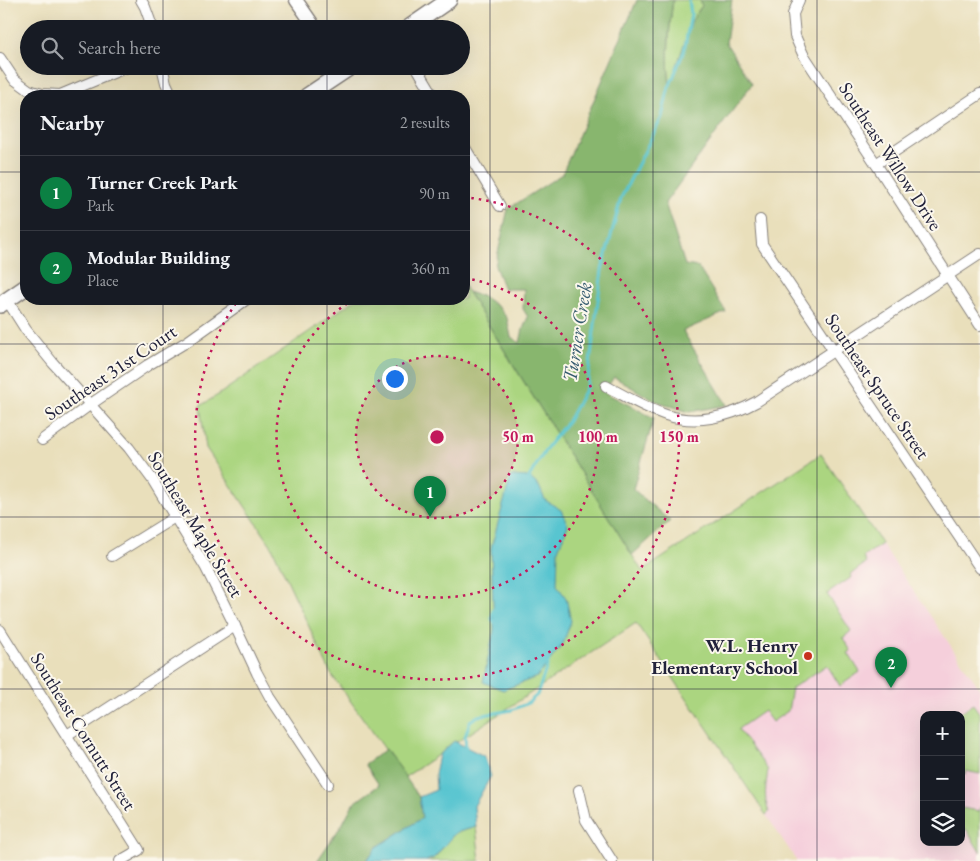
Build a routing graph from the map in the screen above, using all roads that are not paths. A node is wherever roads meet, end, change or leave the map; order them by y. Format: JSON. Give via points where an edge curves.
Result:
{"nodes":[{"id":1,"x":141,"y":0,"type":"edge"},
{"id":2,"x":296,"y":0,"type":"edge"},
{"id":3,"x":449,"y":0,"type":"edge"},
{"id":4,"x":799,"y":0,"type":"edge"},
{"id":5,"x":150,"y":20,"type":"edge"},
{"id":6,"x":310,"y":20,"type":"edge"},
{"id":7,"x":420,"y":20,"type":"edge"},
{"id":8,"x":1,"y":61,"type":"edge"},
{"id":9,"x":108,"y":75,"type":"edge"},
{"id":10,"x":164,"y":75,"type":"edge"},
{"id":11,"x":336,"y":75,"type":"edge"},
{"id":12,"x":421,"y":75,"type":"edge"},
{"id":13,"x":29,"y":90,"type":"edge"},
{"id":14,"x":72,"y":90,"type":"edge"},
{"id":15,"x":169,"y":90,"type":"edge"},
{"id":16,"x":315,"y":90,"type":"edge"},
{"id":17,"x":430,"y":90,"type":"edge"},
{"id":18,"x":980,"y":94,"type":"edge"},
{"id":19,"x":470,"y":156,"type":"edge"},
{"id":20,"x":876,"y":164,"type":"junction"},
{"id":21,"x":500,"y":206,"type":"dead end"},
{"id":22,"x":760,"y":220,"type":"dead end"},
{"id":23,"x":980,"y":254,"type":"edge"},
{"id":24,"x":948,"y":275,"type":"junction"},
{"id":25,"x":20,"y":290,"type":"edge"},
{"id":26,"x":4,"y":302,"type":"edge"},
{"id":27,"x":239,"y":305,"type":"edge"},
{"id":28,"x":980,"y":325,"type":"edge"},
{"id":29,"x":833,"y":350,"type":"junction"},
{"id":30,"x":606,"y":386,"type":"dead end"},
{"id":31,"x":91,"y":404,"type":"junction"},
{"id":32,"x":42,"y":440,"type":"dead end"},
{"id":33,"x":175,"y":516,"type":"junction"},
{"id":34,"x":112,"y":556,"type":"dead end"},
{"id":35,"x":980,"y":568,"type":"edge"},
{"id":36,"x":235,"y":626,"type":"junction"},
{"id":37,"x":0,"y":630,"type":"edge"},
{"id":38,"x":67,"y":735,"type":"junction"},
{"id":39,"x":328,"y":784,"type":"dead end"},
{"id":40,"x":580,"y":790,"type":"dead end"},
{"id":41,"x":120,"y":861,"type":"edge"},
{"id":42,"x":612,"y":861,"type":"edge"}],
"edges":[{"from":1,"to":5,"type":"street"},
{"from":2,"to":6,"type":"street"},
{"from":3,"to":7,"type":"main road"},
{"from":4,"to":20,"type":"street","name":"Southeast Willow Drive","via":[[793,14],[795,36],[803,54]]},
{"from":8,"to":13,"type":"street","via":[[14,79]]},
{"from":9,"to":14,"type":"street"},
{"from":10,"to":15,"type":"street"},
{"from":11,"to":16,"type":"main road"},
{"from":12,"to":17,"type":"street"},
{"from":18,"to":20,"type":"street"},
{"from":19,"to":21,"type":"street"},
{"from":20,"to":24,"type":"street","name":"Southeast Willow Drive"},
{"from":22,"to":29,"type":"street","name":"Southeast Spruce Street","via":[[762,244]]},
{"from":23,"to":24,"type":"street"},
{"from":24,"to":28,"type":"street","name":"Southeast Willow Drive"},
{"from":24,"to":29,"type":"street"},
{"from":25,"to":26,"type":"main road"},
{"from":26,"to":31,"type":"street","name":"Southeast Maple Street"},
{"from":27,"to":31,"type":"street","name":"Southeast 31st Court"},
{"from":29,"to":30,"type":"street","via":[[744,408],[701,419],[666,415]]},
{"from":29,"to":35,"type":"street","name":"Southeast Spruce Street"},
{"from":31,"to":32,"type":"street","name":"Southeast 31st Court"},
{"from":31,"to":33,"type":"street","name":"Southeast Maple Street","via":[[129,448]]},
{"from":33,"to":34,"type":"street"},
{"from":33,"to":36,"type":"street","name":"Southeast Maple Street"},
{"from":36,"to":38,"type":"street"},
{"from":36,"to":39,"type":"street","name":"Southeast Maple Street","via":[[270,697]]},
{"from":37,"to":38,"type":"street","name":"Southeast Cornutt Street"},
{"from":38,"to":41,"type":"street","name":"Southeast Cornutt Street","via":[[138,850]]},
{"from":40,"to":42,"type":"street","via":[[586,820]]}]}
